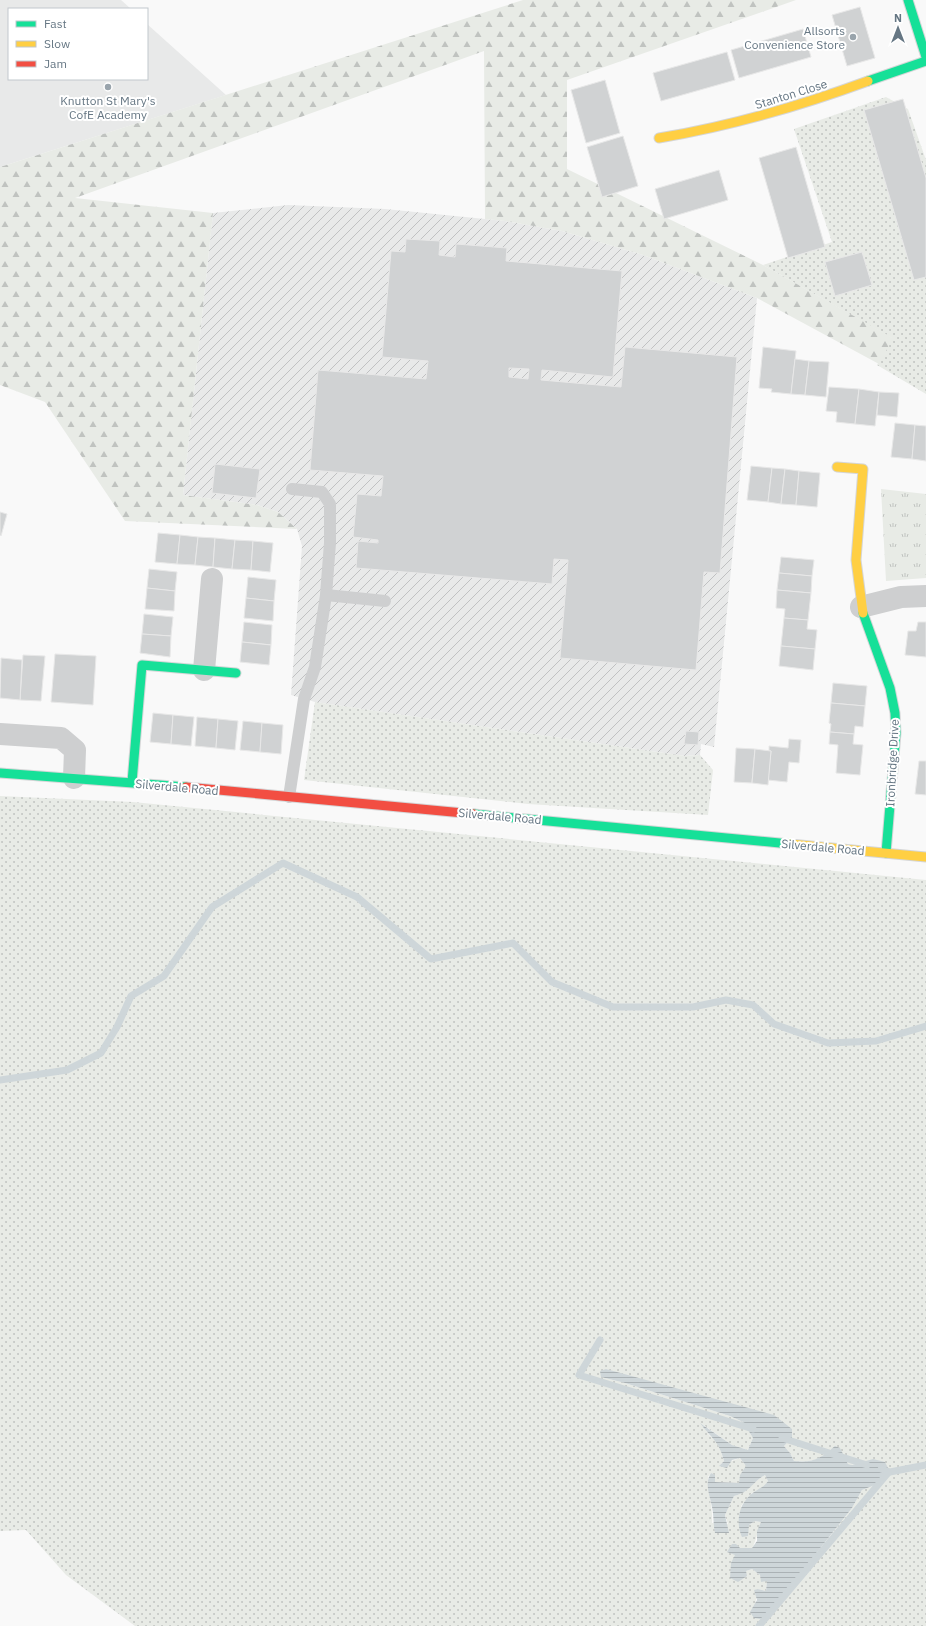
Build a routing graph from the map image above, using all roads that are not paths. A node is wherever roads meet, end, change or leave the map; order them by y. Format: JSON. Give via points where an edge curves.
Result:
{"nodes":[{"id":1,"x":908,"y":0,"type":"edge"},
{"id":2,"x":926,"y":56,"type":"edge"},
{"id":3,"x":926,"y":61,"type":"edge"},
{"id":4,"x":659,"y":138,"type":"dead end"},
{"id":5,"x":837,"y":467,"type":"dead end"},
{"id":6,"x":292,"y":489,"type":"dead end"},
{"id":7,"x":212,"y":579,"type":"dead end"},
{"id":8,"x":326,"y":596,"type":"junction"},
{"id":9,"x":926,"y":596,"type":"edge"},
{"id":10,"x":385,"y":601,"type":"dead end"},
{"id":11,"x":861,"y":607,"type":"junction"},
{"id":12,"x":204,"y":670,"type":"junction"},
{"id":13,"x":236,"y":673,"type":"dead end"},
{"id":14,"x":0,"y":734,"type":"edge"},
{"id":15,"x":0,"y":773,"type":"edge"},
{"id":16,"x":74,"y":778,"type":"junction"},
{"id":17,"x":132,"y":782,"type":"junction"},
{"id":18,"x":289,"y":796,"type":"junction"},
{"id":19,"x":886,"y":853,"type":"junction"},
{"id":20,"x":926,"y":857,"type":"edge"}],
"edges":[{"from":1,"to":2,"type":"main road"},
{"from":3,"to":4,"type":"main road","name":"Stanton Close","via":[[788,109]]},
{"from":5,"to":11,"type":"main road","name":"Ironbridge Drive","via":[[863,469],[856,560]]},
{"from":6,"to":8,"type":"lane","via":[[322,492],[330,504]]},
{"from":7,"to":12,"type":"street"},
{"from":8,"to":10,"type":"lane"},
{"from":8,"to":18,"type":"lane","via":[[315,668],[304,699]]},
{"from":9,"to":11,"type":"street","via":[[901,597]]},
{"from":11,"to":19,"type":"main road","name":"Ironbridge Drive","via":[[890,688],[895,712],[896,733]]},
{"from":12,"to":13,"type":"main road"},
{"from":12,"to":17,"type":"main road","via":[[142,665]]},
{"from":14,"to":16,"type":"street","via":[[61,738],[75,750]]},
{"from":15,"to":16,"type":"main road","name":"Silverdale Road"},
{"from":16,"to":17,"type":"main road","name":"Silverdale Road"},
{"from":17,"to":18,"type":"main road","name":"Silverdale Road"},
{"from":18,"to":19,"type":"main road","name":"Silverdale Road"},
{"from":19,"to":20,"type":"main road","name":"Silverdale Road"}]}
